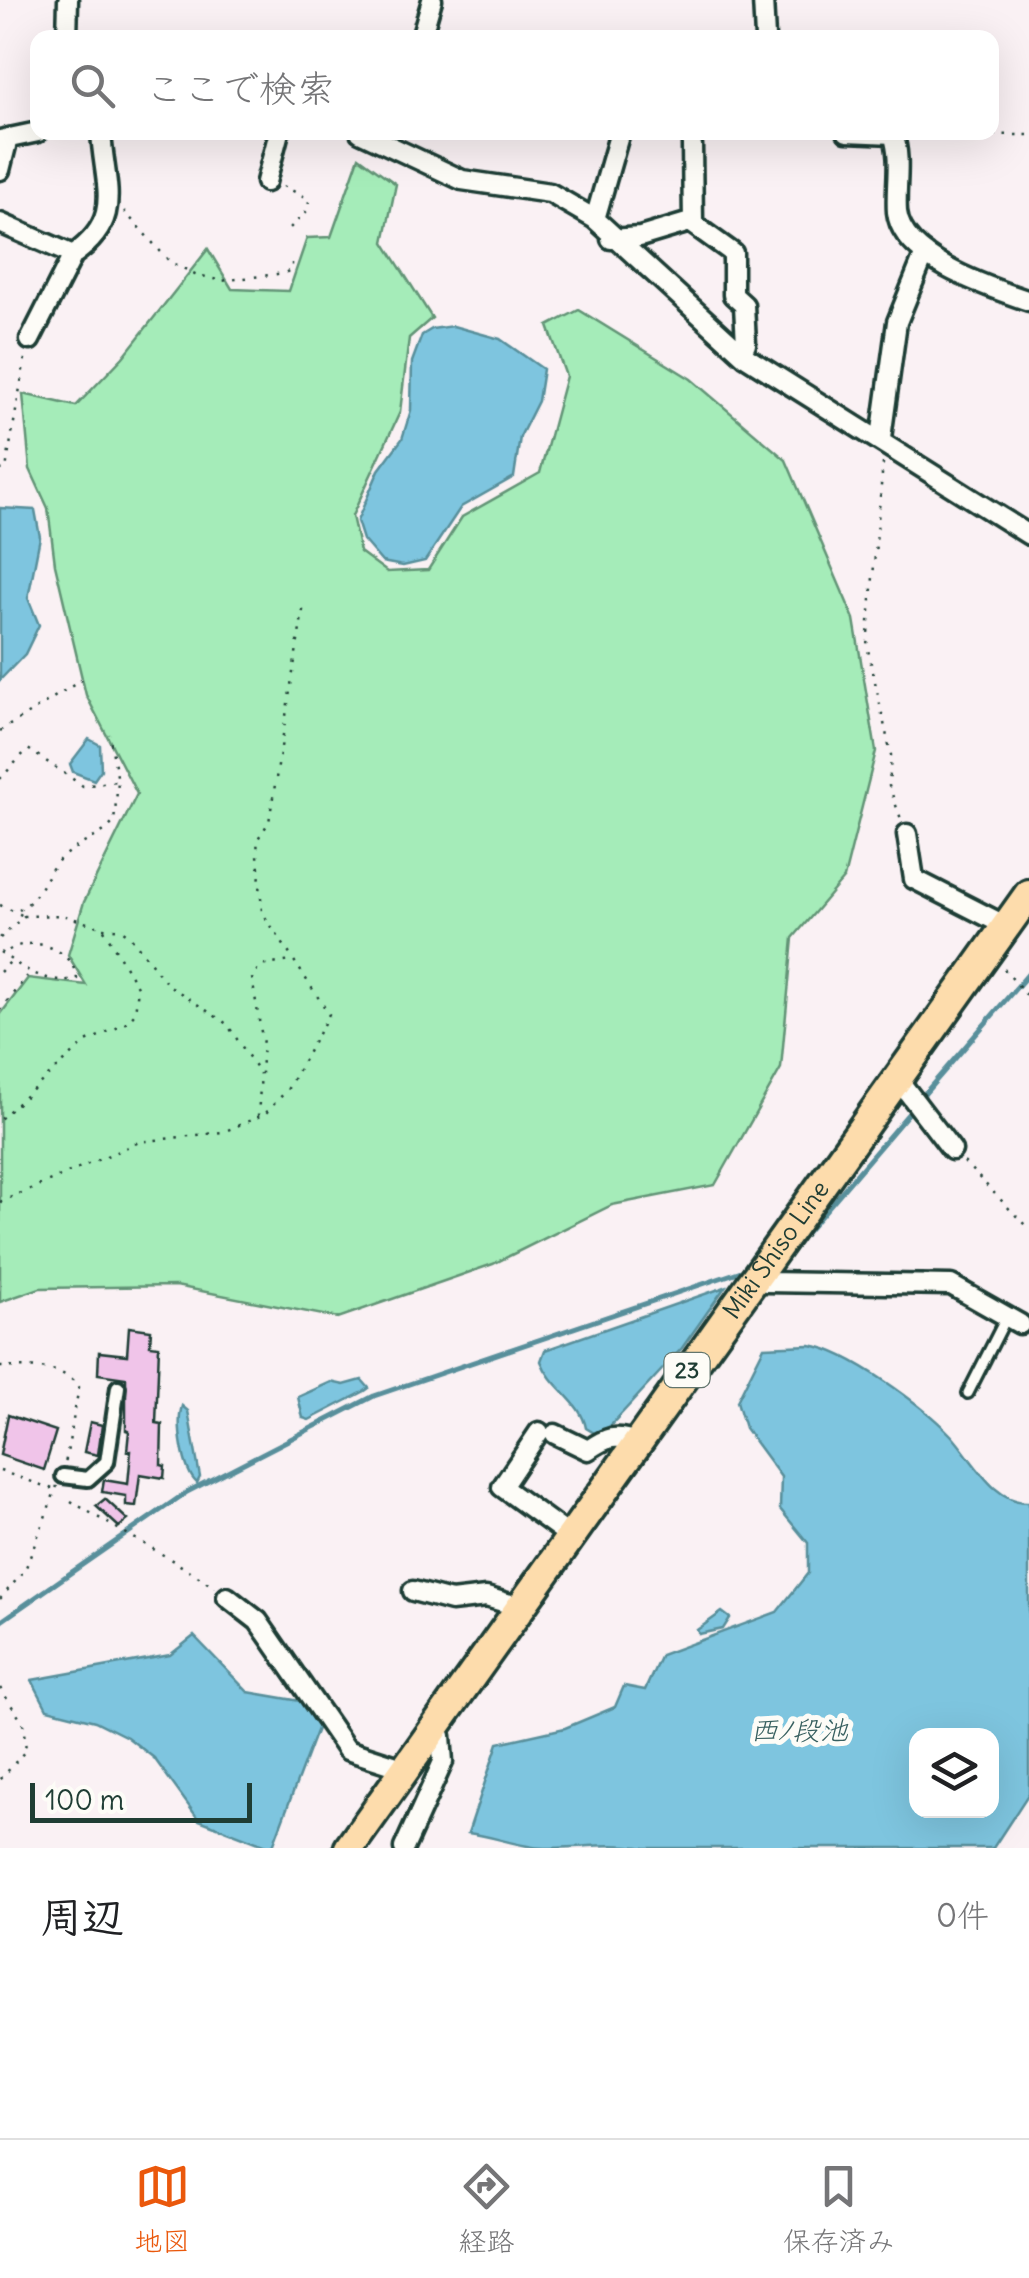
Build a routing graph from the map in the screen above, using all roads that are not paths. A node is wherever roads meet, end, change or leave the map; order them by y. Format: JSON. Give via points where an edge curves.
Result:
{"nodes":[{"id":1,"x":68,"y":0,"type":"edge"},
{"id":2,"x":432,"y":0,"type":"edge"},
{"id":3,"x":764,"y":0,"type":"edge"},
{"id":4,"x":68,"y":30,"type":"edge"},
{"id":5,"x":423,"y":30,"type":"edge"},
{"id":6,"x":764,"y":30,"type":"edge"},
{"id":7,"x":30,"y":134,"type":"edge"},
{"id":8,"x":4,"y":139,"type":"edge"},
{"id":9,"x":102,"y":140,"type":"edge"},
{"id":10,"x":277,"y":140,"type":"edge"},
{"id":11,"x":383,"y":140,"type":"edge"},
{"id":12,"x":618,"y":140,"type":"edge"},
{"id":13,"x":895,"y":140,"type":"edge"},
{"id":14,"x":692,"y":144,"type":"dead end"},
{"id":15,"x":0,"y":170,"type":"edge"},
{"id":16,"x":266,"y":182,"type":"road end"},
{"id":17,"x":595,"y":219,"type":"junction"},
{"id":18,"x":0,"y":223,"type":"edge"},
{"id":19,"x":693,"y":224,"type":"junction"},
{"id":20,"x":611,"y":238,"type":"junction"},
{"id":21,"x":925,"y":253,"type":"junction"},
{"id":22,"x":73,"y":256,"type":"junction"},
{"id":23,"x":1029,"y":302,"type":"edge"},
{"id":24,"x":30,"y":340,"type":"road end"},
{"id":25,"x":742,"y":354,"type":"junction"},
{"id":26,"x":884,"y":441,"type":"junction"},
{"id":27,"x":1029,"y":535,"type":"edge"},
{"id":28,"x":907,"y":834,"type":"road end"},
{"id":29,"x":1029,"y":894,"type":"edge"},
{"id":30,"x":1006,"y":926,"type":"junction"},
{"id":31,"x":898,"y":1078,"type":"junction"},
{"id":32,"x":952,"y":1150,"type":"road end"},
{"id":33,"x":755,"y":1278,"type":"junction"},
{"id":34,"x":1014,"y":1320,"type":"joint"},
{"id":35,"x":118,"y":1388,"type":"dead end"},
{"id":36,"x":968,"y":1394,"type":"dead end"},
{"id":37,"x":636,"y":1442,"type":"junction"},
{"id":38,"x":62,"y":1476,"type":"road end"},
{"id":39,"x":571,"y":1537,"type":"junction"},
{"id":40,"x":413,"y":1592,"type":"dead end"},
{"id":41,"x":227,"y":1597,"type":"road end"},
{"id":42,"x":521,"y":1607,"type":"junction"},
{"id":43,"x":432,"y":1730,"type":"junction"},
{"id":44,"x":406,"y":1770,"type":"junction"},
{"id":45,"x":349,"y":1848,"type":"edge"},
{"id":46,"x":404,"y":1848,"type":"edge"}],
"edges":[{"from":1,"to":4,"type":"street"},
{"from":2,"to":5,"type":"street"},
{"from":3,"to":6,"type":"street"},
{"from":7,"to":8,"type":"street"},
{"from":8,"to":15,"type":"street"},
{"from":9,"to":22,"type":"street","via":[[111,202],[90,244]]},
{"from":10,"to":16,"type":"street"},
{"from":11,"to":17,"type":"street","via":[[462,180],[550,193]]},
{"from":12,"to":17,"type":"street"},
{"from":13,"to":21,"type":"street","via":[[898,218]]},
{"from":14,"to":19,"type":"street"},
{"from":17,"to":20,"type":"street"},
{"from":18,"to":22,"type":"street"},
{"from":19,"to":20,"type":"street"},
{"from":19,"to":25,"type":"street","via":[[733,253],[733,295],[744,305]]},
{"from":20,"to":25,"type":"street"},
{"from":21,"to":23,"type":"street"},
{"from":21,"to":26,"type":"street","via":[[897,322]]},
{"from":22,"to":24,"type":"street"},
{"from":25,"to":26,"type":"street"},
{"from":26,"to":27,"type":"street"},
{"from":28,"to":30,"type":"street","via":[[914,879]]},
{"from":29,"to":30,"type":"main road","name":"Miki Shiso Line","number":"23"},
{"from":30,"to":31,"type":"main road","name":"Miki Shiso Line","number":"23"},
{"from":31,"to":32,"type":"street"},
{"from":31,"to":33,"type":"main road","name":"Miki Shiso Line","number":"23"},
{"from":33,"to":34,"type":"street","via":[[951,1285]]},
{"from":33,"to":37,"type":"main road","name":"Miki Shiso Line","number":"23"},
{"from":34,"to":36,"type":"lane"},
{"from":35,"to":38,"type":"street","via":[[107,1462],[88,1479]]},
{"from":37,"to":39,"type":"main road","name":"Miki Shiso Line","number":"23"},
{"from":37,"to":39,"type":"street","via":[[618,1435],[588,1450],[547,1433],[502,1487]]},
{"from":39,"to":42,"type":"main road","name":"Miki Shiso Line","number":"23"},
{"from":40,"to":42,"type":"street","via":[[451,1601],[486,1597]]},
{"from":41,"to":44,"type":"street","via":[[258,1621],[348,1750]]},
{"from":42,"to":43,"type":"main road","name":"Miki Shiso Line","number":"23"},
{"from":43,"to":44,"type":"main road","name":"Miki Shiso Line","number":"23"},
{"from":43,"to":46,"type":"street","via":[[441,1736],[442,1762]]},
{"from":44,"to":45,"type":"main road","name":"Miki Shiso Line","number":"23"}]}
